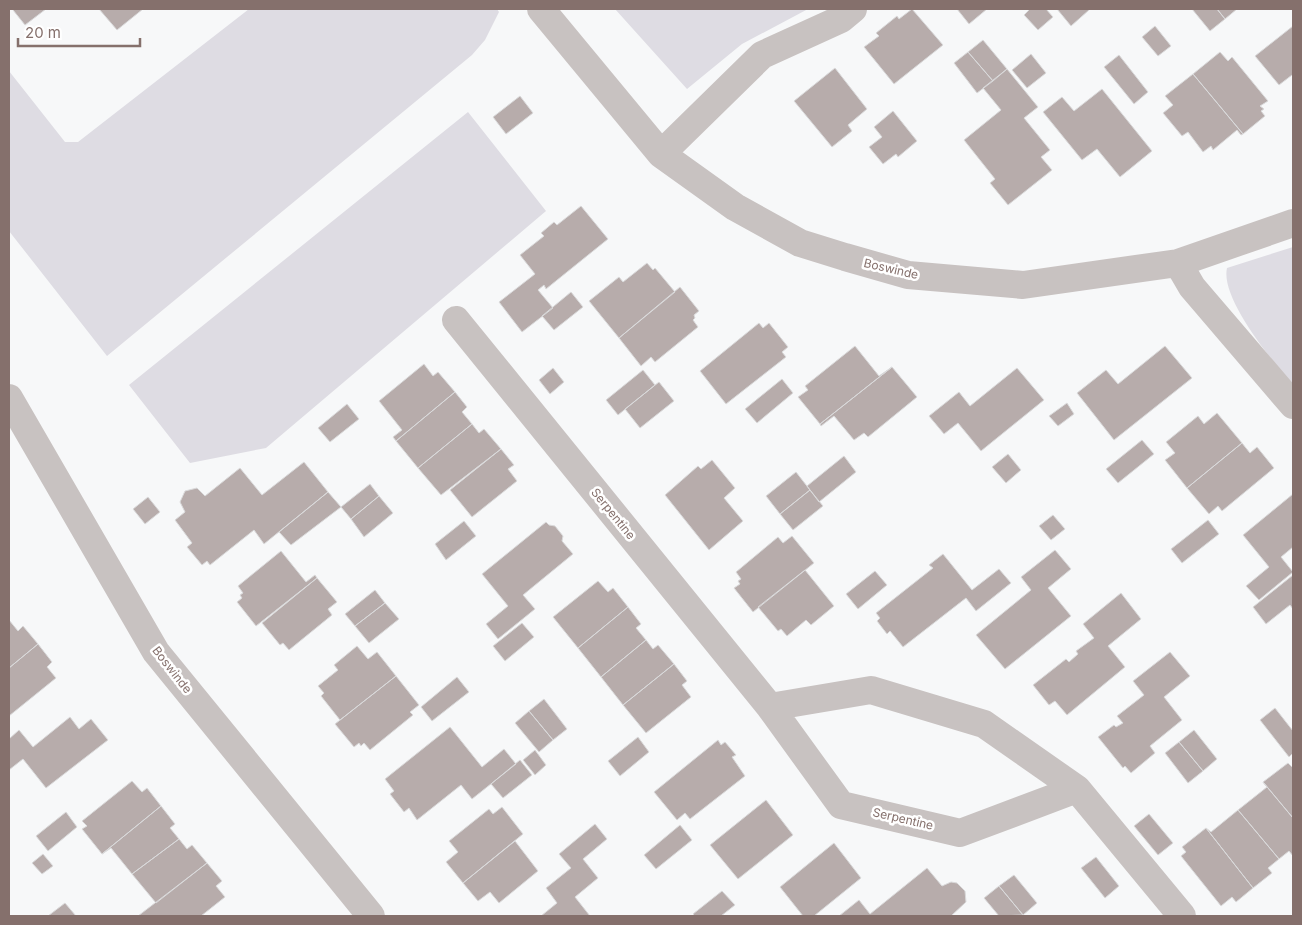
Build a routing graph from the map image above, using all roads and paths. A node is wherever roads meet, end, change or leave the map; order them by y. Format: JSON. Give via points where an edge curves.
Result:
{"nodes":[{"id":1,"x":541,"y":9,"type":"edge"},
{"id":2,"x":853,"y":9,"type":"edge"},
{"id":3,"x":661,"y":154,"type":"junction"},
{"id":4,"x":1293,"y":223,"type":"edge"},
{"id":5,"x":1178,"y":263,"type":"junction"},
{"id":6,"x":456,"y":320,"type":"dead end"},
{"id":7,"x":9,"y":398,"type":"edge"},
{"id":8,"x":1293,"y":405,"type":"edge"},
{"id":9,"x":770,"y":707,"type":"junction"},
{"id":10,"x":1077,"y":789,"type":"junction"},
{"id":11,"x":371,"y":916,"type":"edge"},
{"id":12,"x":1182,"y":916,"type":"edge"}],
"edges":[{"from":1,"to":3,"type":"street","name":"Boswinde"},
{"from":2,"to":3,"type":"street","via":[[841,19],[762,55]]},
{"from":3,"to":5,"type":"street","name":"Boswinde","via":[[735,207],[800,243],[908,275],[1023,285]]},
{"from":4,"to":5,"type":"street","name":"Boswinde"},
{"from":5,"to":8,"type":"street","via":[[1192,287]]},
{"from":6,"to":9,"type":"street","name":"Serpentine"},
{"from":7,"to":11,"type":"street","name":"Boswinde","via":[[156,652]]},
{"from":9,"to":10,"type":"street","via":[[871,690],[984,724]]},
{"from":9,"to":10,"type":"street","name":"Serpentine","via":[[841,804],[960,833]]},
{"from":10,"to":12,"type":"street"}]}
